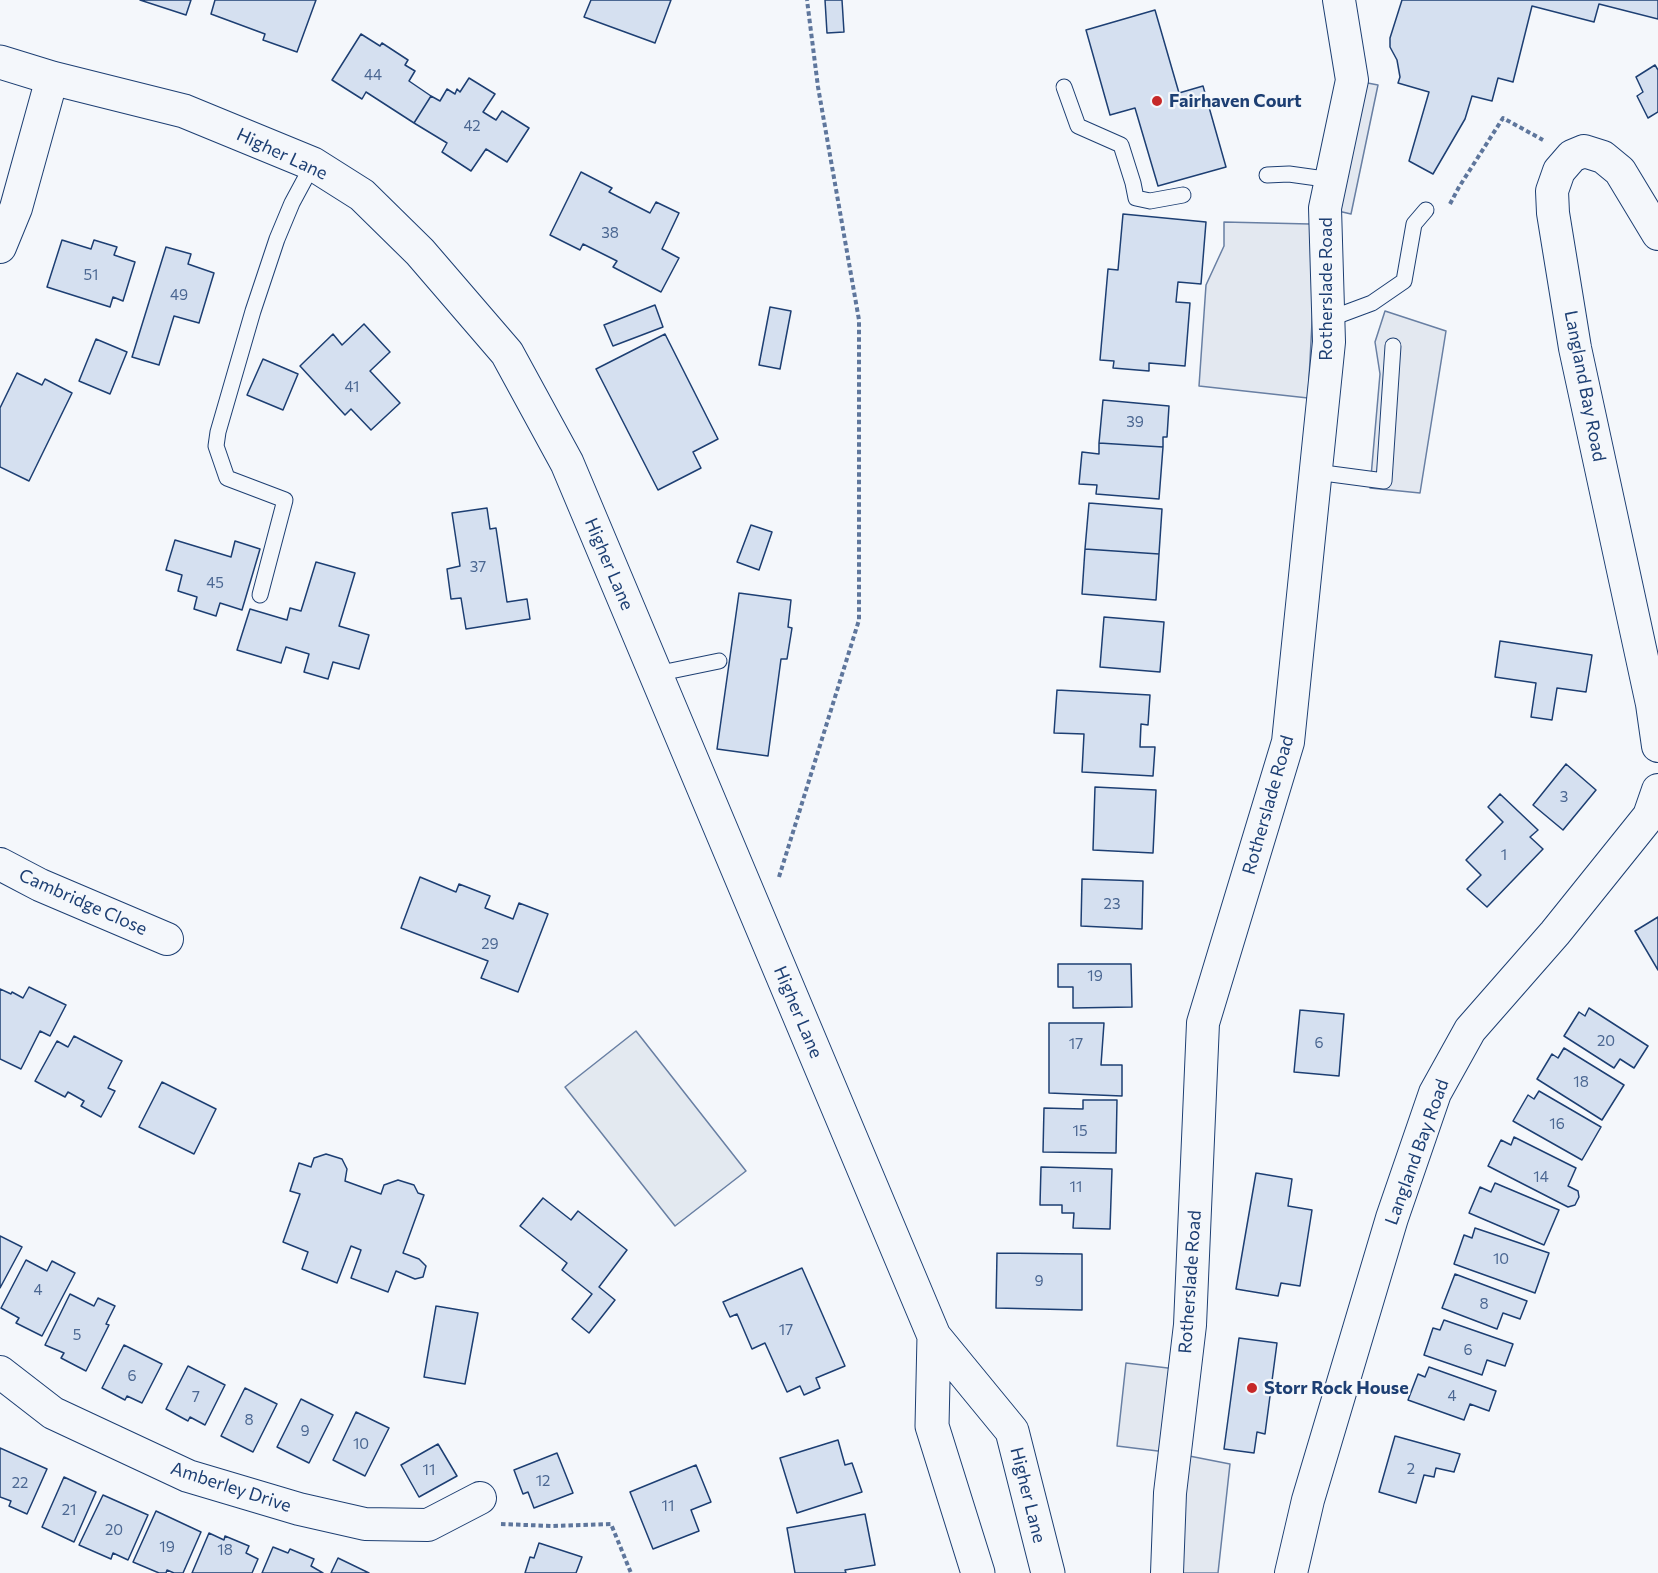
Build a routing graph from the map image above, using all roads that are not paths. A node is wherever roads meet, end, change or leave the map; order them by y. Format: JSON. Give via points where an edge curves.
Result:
{"nodes":[{"id":1,"x":1339,"y":0,"type":"edge"},
{"id":2,"x":0,"y":62,"type":"edge"},
{"id":3,"x":52,"y":78,"type":"junction"},
{"id":4,"x":1064,"y":87,"type":"dead end"},
{"id":5,"x":313,"y":164,"type":"junction"},
{"id":6,"x":1267,"y":175,"type":"dead end"},
{"id":7,"x":1332,"y":180,"type":"junction"},
{"id":8,"x":1183,"y":195,"type":"dead end"},
{"id":9,"x":1426,"y":210,"type":"dead end"},
{"id":10,"x":1658,"y":234,"type":"edge"},
{"id":11,"x":0,"y":246,"type":"edge"},
{"id":12,"x":1329,"y":319,"type":"junction"},
{"id":13,"x":1393,"y":346,"type":"dead end"},
{"id":14,"x":1316,"y":472,"type":"junction"},
{"id":15,"x":260,"y":595,"type":"dead end"},
{"id":16,"x":719,"y":661,"type":"dead end"},
{"id":17,"x":656,"y":674,"type":"junction"},
{"id":18,"x":1658,"y":746,"type":"edge"},
{"id":19,"x":1658,"y":790,"type":"edge"},
{"id":20,"x":0,"y":864,"type":"edge"},
{"id":21,"x":167,"y":939,"type":"dead end"},
{"id":22,"x":934,"y":1336,"type":"junction"},
{"id":23,"x":0,"y":1372,"type":"edge"},
{"id":24,"x":480,"y":1498,"type":"road end"},
{"id":25,"x":978,"y":1573,"type":"edge"},
{"id":26,"x":1048,"y":1573,"type":"edge"},
{"id":27,"x":1167,"y":1573,"type":"edge"},
{"id":28,"x":1291,"y":1573,"type":"edge"}],
"edges":[{"from":1,"to":7,"type":"street","name":"Rotherslade Road","via":[[1352,80]]},
{"from":2,"to":3,"type":"street","name":"Higher Lane"},
{"from":3,"to":5,"type":"street","name":"Higher Lane","via":[[184,111]]},
{"from":3,"to":11,"type":"street","via":[[16,208]]},
{"from":4,"to":8,"type":"lane","via":[[1078,126],[1121,146],[1136,198],[1150,201]]},
{"from":5,"to":15,"type":"lane","via":[[277,239],[216,446],[227,478],[285,501]]},
{"from":5,"to":17,"type":"street","name":"Higher Lane","via":[[362,195],[420,252],[507,353],[567,463]]},
{"from":6,"to":7,"type":"lane"},
{"from":7,"to":12,"type":"street","name":"Rotherslade Road","via":[[1325,208]]},
{"from":9,"to":12,"type":"lane","via":[[1414,224],[1404,281],[1372,303]]},
{"from":10,"to":18,"type":"street","name":"Langland Bay Road","via":[[1620,171],[1603,157],[1584,151],[1572,156],[1559,171],[1552,191],[1553,213],[1575,348]]},
{"from":12,"to":14,"type":"street","name":"Rotherslade Road"},
{"from":13,"to":14,"type":"lane","via":[[1384,481]]},
{"from":14,"to":27,"type":"street","name":"Rotherslade Road","via":[[1288,742],[1203,1023],[1190,1325],[1170,1493]]},
{"from":16,"to":17,"type":"lane"},
{"from":17,"to":22,"type":"street","name":"Higher Lane"},
{"from":19,"to":28,"type":"street","name":"Langland Bay Road","via":[[1649,816],[1470,1030],[1435,1093],[1392,1218],[1308,1500]]},
{"from":20,"to":21,"type":"street","name":"Cambridge Close"},
{"from":22,"to":25,"type":"street","name":"Higher Lane","via":[[932,1426]]},
{"from":22,"to":26,"type":"street","name":"Higher Lane","via":[[1012,1431]]},
{"from":23,"to":24,"type":"street","name":"Amberley Drive","via":[[53,1413],[188,1476],[299,1509],[365,1524],[428,1525]]}]}
